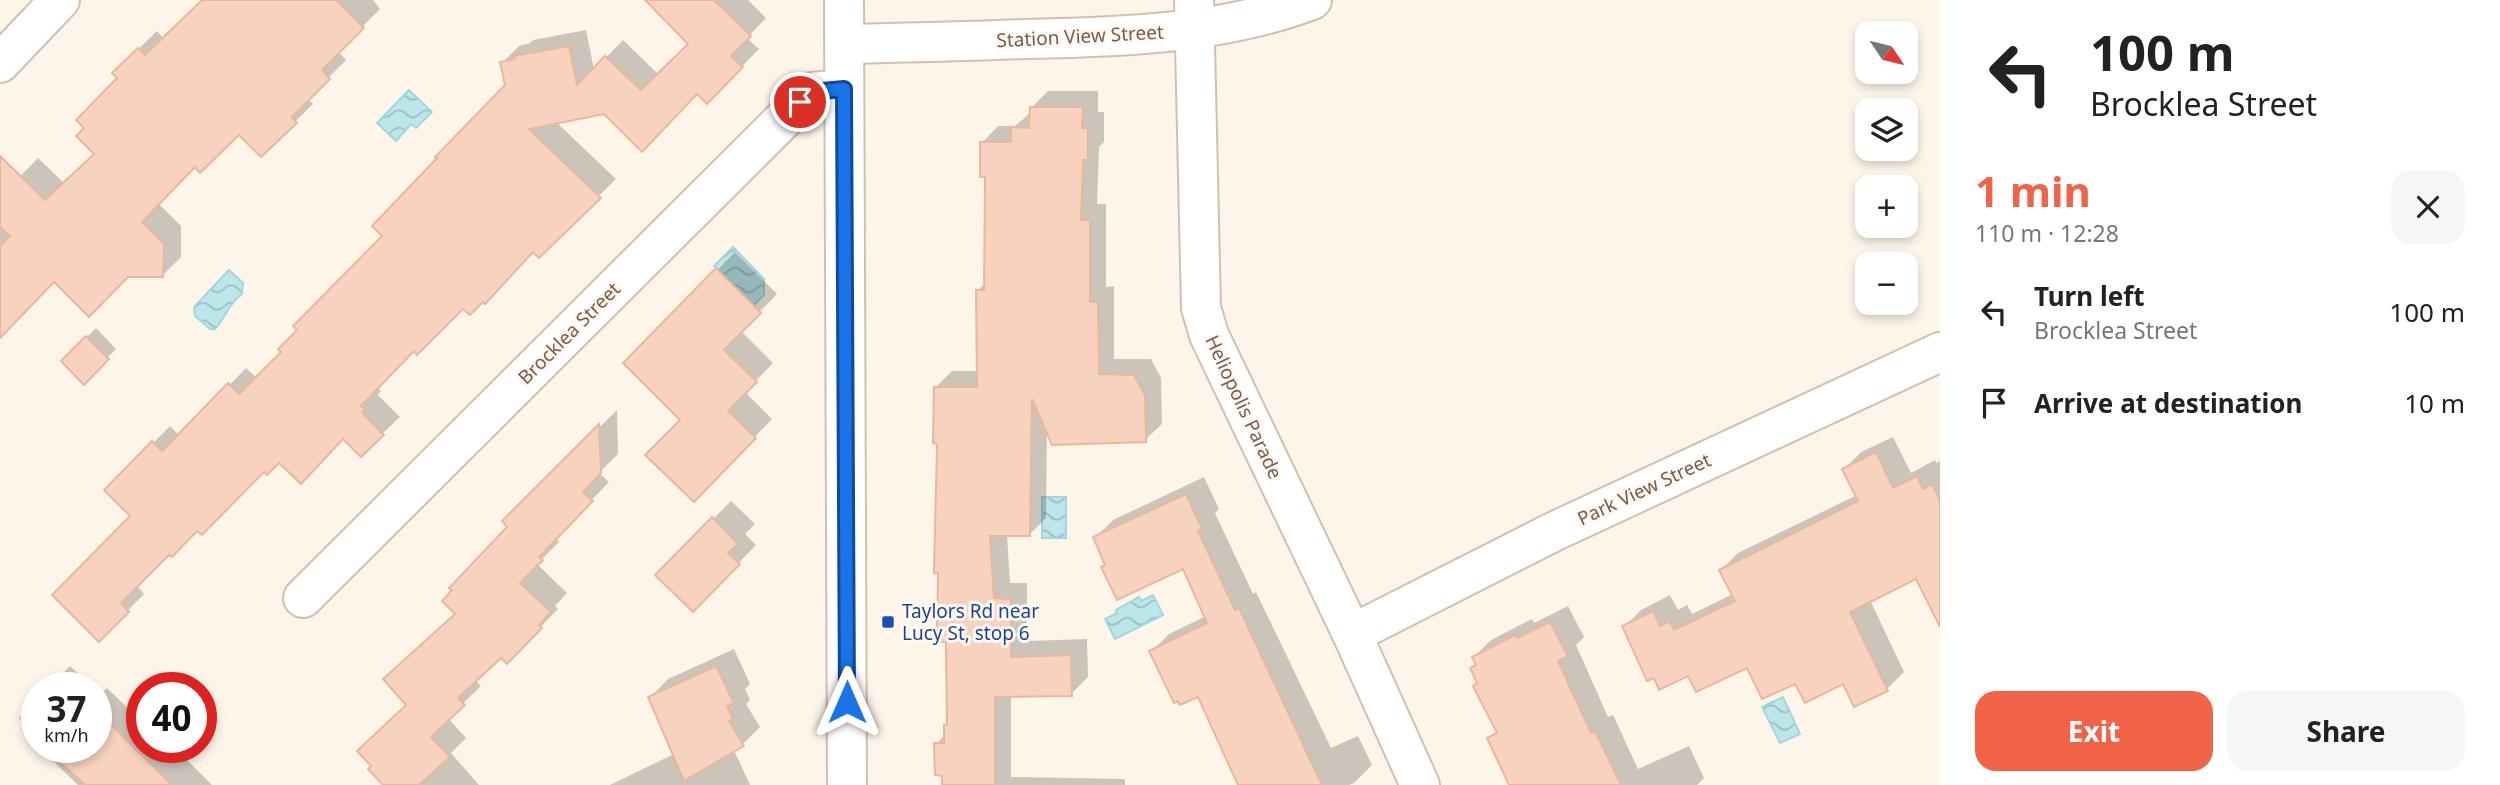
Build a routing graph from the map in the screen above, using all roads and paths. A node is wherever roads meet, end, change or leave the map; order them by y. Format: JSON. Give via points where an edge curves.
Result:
{"nodes":[{"id":1,"x":60,"y":0,"type":"edge"},
{"id":2,"x":844,"y":0,"type":"edge"},
{"id":3,"x":1312,"y":0,"type":"edge"},
{"id":4,"x":1194,"y":15,"type":"edge"},
{"id":5,"x":845,"y":44,"type":"junction"},
{"id":6,"x":0,"y":62,"type":"edge"},
{"id":7,"x":844,"y":89,"type":"junction"},
{"id":8,"x":1940,"y":352,"type":"edge"},
{"id":9,"x":303,"y":598,"type":"dead end"},
{"id":10,"x":1352,"y":634,"type":"junction"},
{"id":11,"x":847,"y":785,"type":"edge"},
{"id":12,"x":1420,"y":785,"type":"edge"}],
"edges":[{"from":1,"to":6,"type":"street"},
{"from":2,"to":5,"type":"street"},
{"from":3,"to":4,"type":"street","name":"Station View Street","via":[[1277,13]]},
{"from":4,"to":5,"type":"street","name":"Station View Street","via":[[1096,38]]},
{"from":4,"to":10,"type":"street","name":"Heliopolis Parade","via":[[1201,308],[1209,335]]},
{"from":5,"to":7,"type":"street"},
{"from":7,"to":9,"type":"street","name":"Brocklea Street","via":[[811,92]]},
{"from":7,"to":11,"type":"street"},
{"from":8,"to":10,"type":"street","name":"Park View Street","via":[[1553,532]]},
{"from":10,"to":12,"type":"street","name":"Heliopolis Parade"}]}
